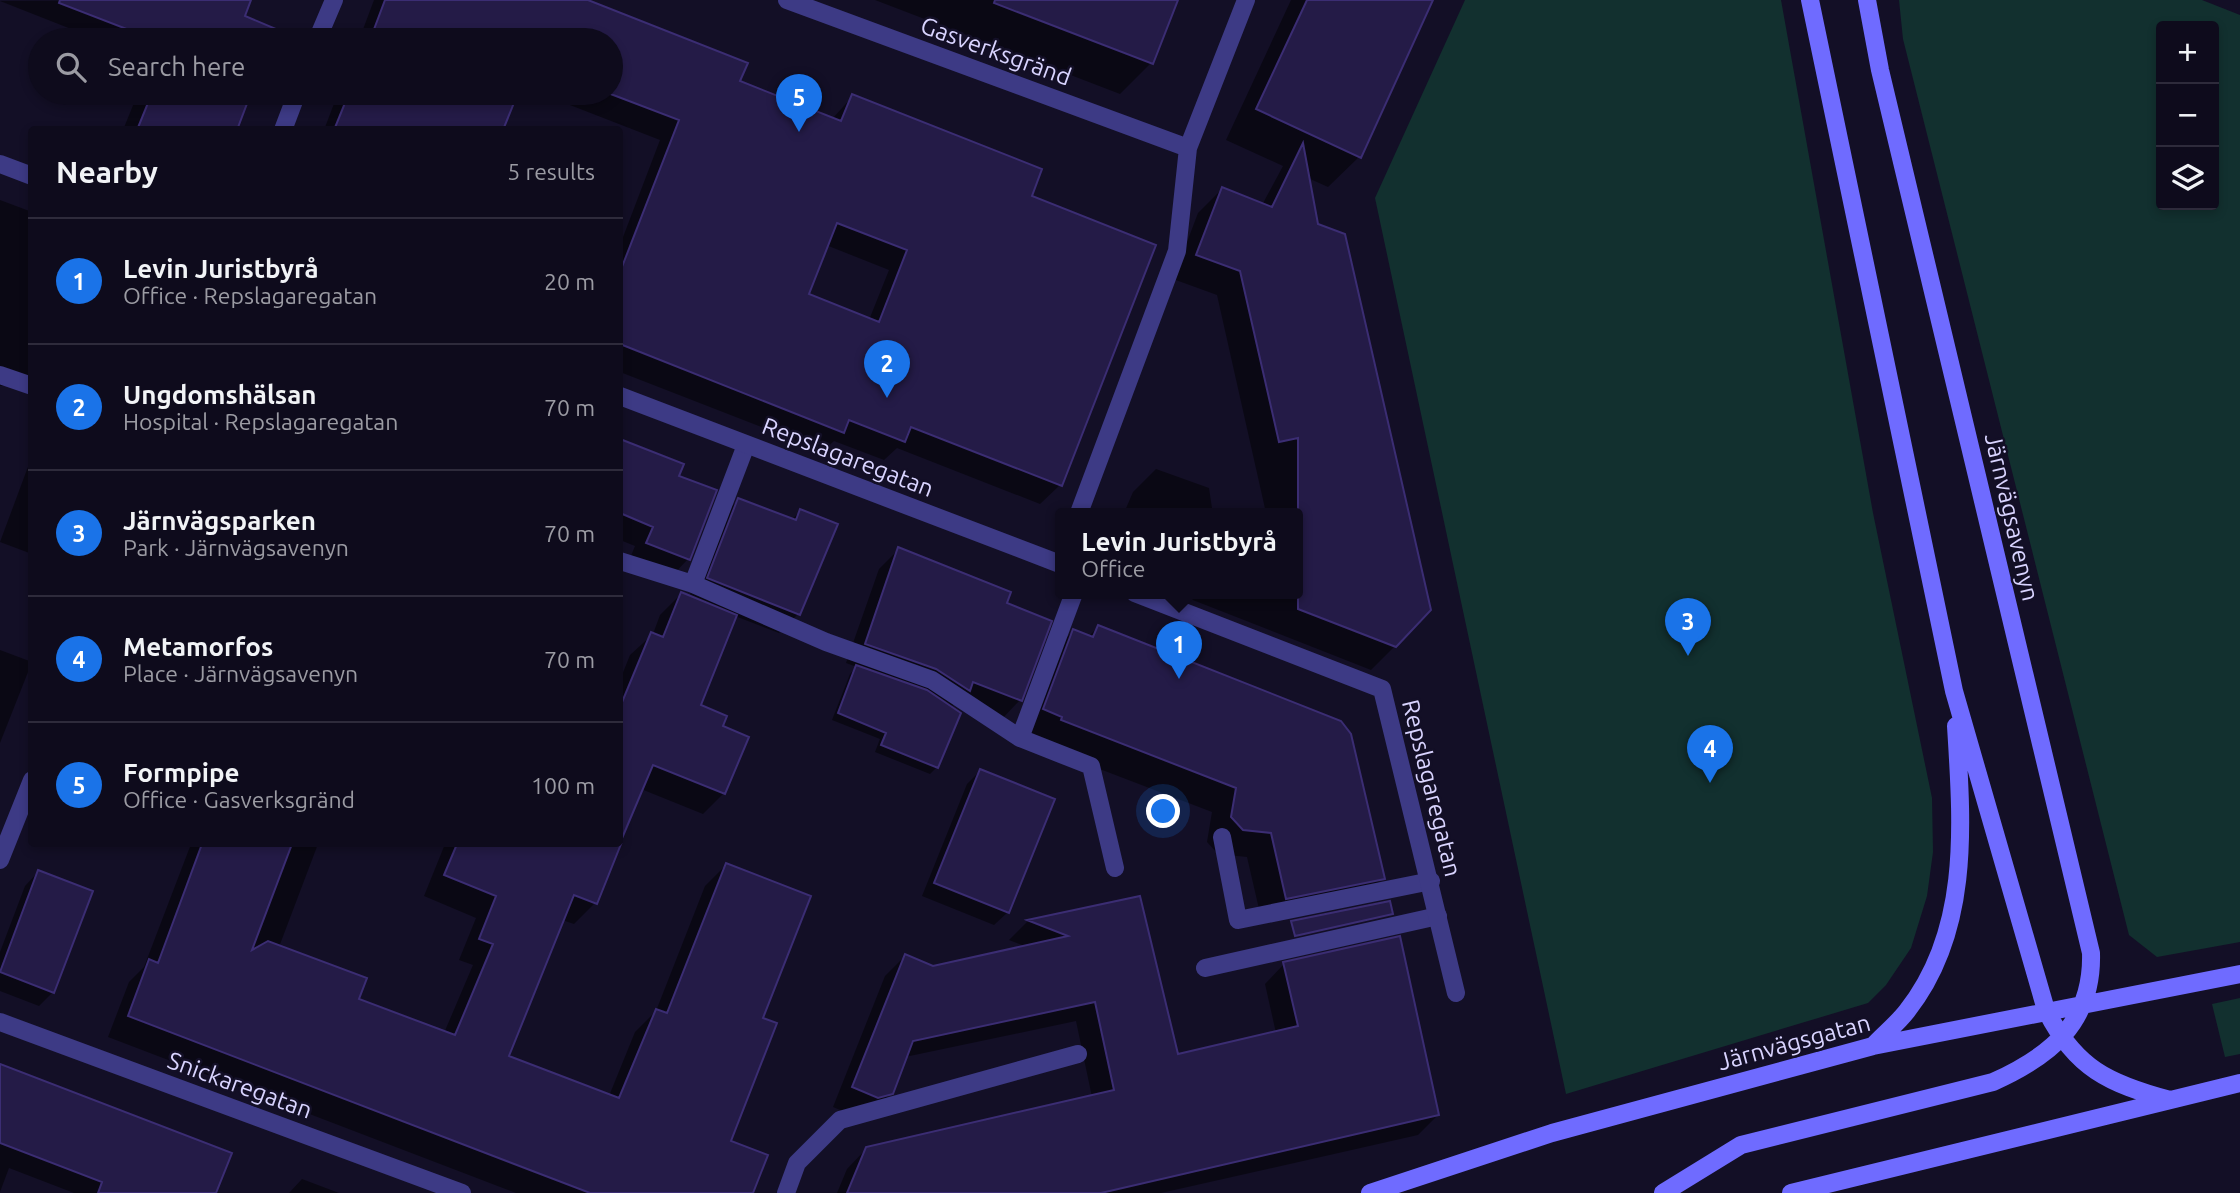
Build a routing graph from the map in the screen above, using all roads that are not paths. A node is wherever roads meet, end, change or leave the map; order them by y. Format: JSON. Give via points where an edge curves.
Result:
{"nodes":[{"id":1,"x":334,"y":0,"type":"edge"},
{"id":2,"x":787,"y":0,"type":"edge"},
{"id":3,"x":1246,"y":0,"type":"edge"},
{"id":4,"x":1810,"y":0,"type":"edge"},
{"id":5,"x":1867,"y":0,"type":"edge"},
{"id":6,"x":322,"y":28,"type":"edge"},
{"id":7,"x":292,"y":105,"type":"edge"},
{"id":8,"x":285,"y":126,"type":"edge"},
{"id":9,"x":1188,"y":148,"type":"junction"},
{"id":10,"x":0,"y":163,"type":"edge"},
{"id":11,"x":28,"y":174,"type":"edge"},
{"id":12,"x":0,"y":375,"type":"edge"},
{"id":13,"x":28,"y":385,"type":"edge"},
{"id":14,"x":623,"y":397,"type":"edge"},
{"id":15,"x":746,"y":444,"type":"junction"},
{"id":16,"x":1081,"y":508,"type":"edge"},
{"id":17,"x":623,"y":562,"type":"edge"},
{"id":18,"x":1055,"y":562,"type":"edge"},
{"id":19,"x":693,"y":584,"type":"junction"},
{"id":20,"x":1072,"y":599,"type":"edge"},
{"id":21,"x":1150,"y":599,"type":"edge"},
{"id":22,"x":1954,"y":691,"type":"junction"},
{"id":23,"x":1020,"y":738,"type":"junction"},
{"id":24,"x":28,"y":790,"type":"edge"},
{"id":25,"x":1222,"y":837,"type":"dead end"},
{"id":26,"x":0,"y":859,"type":"edge"},
{"id":27,"x":1115,"y":868,"type":"dead end"},
{"id":28,"x":1431,"y":881,"type":"junction"},
{"id":29,"x":1438,"y":916,"type":"junction"},
{"id":30,"x":1205,"y":968,"type":"dead end"},
{"id":31,"x":2240,"y":974,"type":"edge"},
{"id":32,"x":1456,"y":993,"type":"dead end"},
{"id":33,"x":2084,"y":1002,"type":"junction"},
{"id":34,"x":2046,"y":1010,"type":"junction"},
{"id":35,"x":0,"y":1022,"type":"edge"},
{"id":36,"x":2060,"y":1039,"type":"junction"},
{"id":37,"x":1873,"y":1045,"type":"junction"},
{"id":38,"x":1078,"y":1054,"type":"dead end"},
{"id":39,"x":2240,"y":1083,"type":"edge"},
{"id":40,"x":2170,"y":1100,"type":"junction"},
{"id":41,"x":462,"y":1193,"type":"edge"},
{"id":42,"x":786,"y":1193,"type":"edge"},
{"id":43,"x":1370,"y":1193,"type":"edge"},
{"id":44,"x":1663,"y":1193,"type":"edge"},
{"id":45,"x":1791,"y":1193,"type":"edge"}],
"edges":[{"from":1,"to":6,"type":"street"},
{"from":2,"to":9,"type":"street","name":"Gasverksgränd"},
{"from":3,"to":9,"type":"street"},
{"from":4,"to":22,"type":"main road"},
{"from":5,"to":33,"type":"main road","name":"Järnvägsavenyn","via":[[2091,953]]},
{"from":7,"to":8,"type":"street"},
{"from":9,"to":16,"type":"street","via":[[1177,250]]},
{"from":10,"to":11,"type":"street"},
{"from":12,"to":13,"type":"street"},
{"from":14,"to":15,"type":"street","name":"Repslagaregatan"},
{"from":15,"to":18,"type":"street","name":"Repslagaregatan"},
{"from":15,"to":19,"type":"street"},
{"from":17,"to":19,"type":"street"},
{"from":19,"to":23,"type":"street","via":[[826,642],[932,680]]},
{"from":20,"to":23,"type":"street"},
{"from":21,"to":28,"type":"street","name":"Repslagaregatan","via":[[1382,690]]},
{"from":22,"to":34,"type":"main road"},
{"from":22,"to":37,"type":"main road","via":[[1961,835],[1958,886],[1946,942],[1906,1012]]},
{"from":23,"to":27,"type":"street","via":[[1091,766]]},
{"from":24,"to":26,"type":"street"},
{"from":25,"to":28,"type":"street","via":[[1238,920]]},
{"from":28,"to":29,"type":"street","name":"Repslagaregatan"},
{"from":29,"to":30,"type":"street"},
{"from":29,"to":32,"type":"street","name":"Repslagaregatan"},
{"from":31,"to":33,"type":"main road","name":"Järnvägsgatan"},
{"from":33,"to":34,"type":"main road","name":"Järnvägsgatan"},
{"from":33,"to":36,"type":"main road","name":"Järnvägsavenyn"},
{"from":34,"to":36,"type":"main road"},
{"from":34,"to":37,"type":"main road","name":"Järnvägsgatan"},
{"from":35,"to":41,"type":"street","name":"Snickaregatan"},
{"from":36,"to":40,"type":"main road","via":[[2091,1068],[2123,1088]]},
{"from":36,"to":44,"type":"main road","via":[[2043,1056],[1993,1082],[1741,1145]]},
{"from":37,"to":43,"type":"main road","name":"Järnvägsgatan","via":[[1552,1133]]},
{"from":38,"to":42,"type":"street","via":[[840,1120],[797,1163]]},
{"from":39,"to":40,"type":"main road"},
{"from":40,"to":45,"type":"main road"}]}
